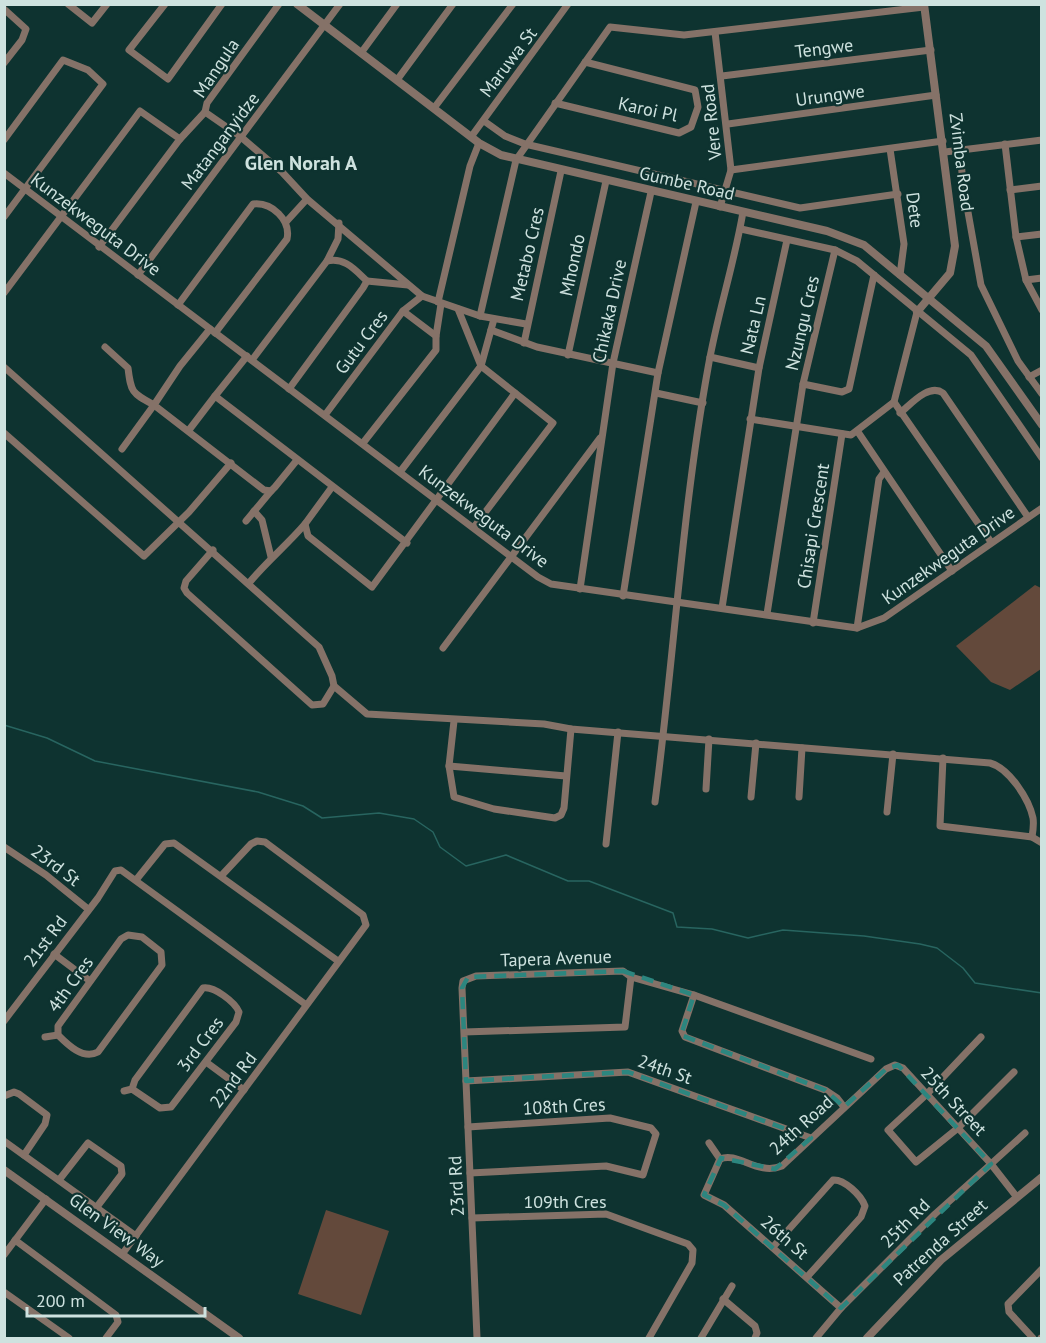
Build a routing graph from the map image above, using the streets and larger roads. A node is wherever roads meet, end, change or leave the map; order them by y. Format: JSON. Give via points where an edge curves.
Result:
{"nodes":[{"id":1,"x":68,"y":4,"type":"edge"},
{"id":2,"x":106,"y":4,"type":"edge"},
{"id":3,"x":165,"y":4,"type":"edge"},
{"id":4,"x":222,"y":4,"type":"edge"},
{"id":5,"x":279,"y":4,"type":"edge"},
{"id":6,"x":297,"y":4,"type":"edge"},
{"id":7,"x":340,"y":4,"type":"edge"},
{"id":8,"x":397,"y":4,"type":"edge"},
{"id":9,"x":453,"y":4,"type":"edge"},
{"id":10,"x":513,"y":4,"type":"edge"},
{"id":11,"x":568,"y":4,"type":"edge"},
{"id":12,"x":924,"y":6,"type":"edge"},
{"id":13,"x":4,"y":9,"type":"edge"},
{"id":14,"x":325,"y":26,"type":"junction"},
{"id":15,"x":716,"y":32,"type":"junction"},
{"id":16,"x":931,"y":50,"type":"junction"},
{"id":17,"x":361,"y":53,"type":"junction"},
{"id":18,"x":585,"y":62,"type":"junction"},
{"id":19,"x":4,"y":63,"type":"edge"},
{"id":20,"x":722,"y":76,"type":"junction"},
{"id":21,"x":397,"y":80,"type":"junction"},
{"id":22,"x":936,"y":95,"type":"junction"},
{"id":23,"x":555,"y":103,"type":"junction"},
{"id":24,"x":434,"y":108,"type":"junction"},
{"id":25,"x":205,"y":112,"type":"junction"},
{"id":26,"x":484,"y":121,"type":"junction"},
{"id":27,"x":728,"y":124,"type":"junction"},
{"id":28,"x":241,"y":137,"type":"junction"},
{"id":29,"x":471,"y":137,"type":"junction"},
{"id":30,"x":180,"y":139,"type":"junction"},
{"id":31,"x":4,"y":140,"type":"edge"},
{"id":32,"x":1041,"y":140,"type":"edge"},
{"id":33,"x":943,"y":141,"type":"junction"},
{"id":34,"x":479,"y":143,"type":"junction"},
{"id":35,"x":525,"y":144,"type":"junction"},
{"id":36,"x":1005,"y":144,"type":"junction"},
{"id":37,"x":890,"y":149,"type":"junction"},
{"id":38,"x":960,"y":150,"type":"junction"},
{"id":39,"x":945,"y":152,"type":"junction"},
{"id":40,"x":516,"y":160,"type":"junction"},
{"id":41,"x":731,"y":170,"type":"junction"},
{"id":42,"x":561,"y":171,"type":"junction"},
{"id":43,"x":4,"y":173,"type":"edge"},
{"id":44,"x":606,"y":182,"type":"junction"},
{"id":45,"x":1041,"y":186,"type":"edge"},
{"id":46,"x":25,"y":189,"type":"junction"},
{"id":47,"x":1010,"y":190,"type":"junction"},
{"id":48,"x":725,"y":191,"type":"junction"},
{"id":49,"x":651,"y":192,"type":"junction"},
{"id":50,"x":898,"y":194,"type":"junction"},
{"id":51,"x":307,"y":199,"type":"junction"},
{"id":52,"x":696,"y":202,"type":"junction"},
{"id":53,"x":720,"y":207,"type":"junction"},
{"id":54,"x":744,"y":212,"type":"junction"},
{"id":55,"x":4,"y":217,"type":"edge"},
{"id":56,"x":61,"y":218,"type":"junction"},
{"id":57,"x":286,"y":222,"type":"junction"},
{"id":58,"x":339,"y":223,"type":"junction"},
{"id":59,"x":741,"y":229,"type":"junction"},
{"id":60,"x":1041,"y":234,"type":"edge"},
{"id":61,"x":1016,"y":237,"type":"junction"},
{"id":62,"x":788,"y":240,"type":"junction"},
{"id":63,"x":99,"y":247,"type":"junction"},
{"id":64,"x":835,"y":250,"type":"junction"},
{"id":65,"x":327,"y":261,"type":"junction"},
{"id":66,"x":138,"y":275,"type":"junction"},
{"id":67,"x":874,"y":275,"type":"junction"},
{"id":68,"x":900,"y":275,"type":"junction"},
{"id":69,"x":1041,"y":278,"type":"edge"},
{"id":70,"x":1026,"y":280,"type":"junction"},
{"id":71,"x":367,"y":281,"type":"junction"},
{"id":72,"x":408,"y":285,"type":"junction"},
{"id":73,"x":4,"y":293,"type":"edge"},
{"id":74,"x":422,"y":296,"type":"junction"},
{"id":75,"x":929,"y":300,"type":"junction"},
{"id":76,"x":439,"y":303,"type":"junction"},
{"id":77,"x":178,"y":305,"type":"junction"},
{"id":78,"x":458,"y":309,"type":"junction"},
{"id":79,"x":1041,"y":310,"type":"edge"},
{"id":80,"x":403,"y":311,"type":"junction"},
{"id":81,"x":917,"y":312,"type":"junction"},
{"id":82,"x":480,"y":316,"type":"junction"},
{"id":83,"x":494,"y":319,"type":"junction"},
{"id":84,"x":526,"y":324,"type":"junction"},
{"id":85,"x":491,"y":330,"type":"junction"},
{"id":86,"x":212,"y":331,"type":"junction"},
{"id":87,"x":436,"y":336,"type":"junction"},
{"id":88,"x":524,"y":343,"type":"junction"},
{"id":89,"x":105,"y":347,"type":"dead end"},
{"id":90,"x":568,"y":355,"type":"junction"},
{"id":91,"x":710,"y":357,"type":"junction"},
{"id":92,"x":250,"y":358,"type":"junction"},
{"id":93,"x":613,"y":363,"type":"junction"},
{"id":94,"x":481,"y":366,"type":"junction"},
{"id":95,"x":4,"y":367,"type":"edge"},
{"id":96,"x":759,"y":368,"type":"junction"},
{"id":97,"x":1041,"y":370,"type":"edge"},
{"id":98,"x":658,"y":373,"type":"junction"},
{"id":99,"x":1029,"y":377,"type":"junction"},
{"id":100,"x":803,"y":384,"type":"junction"},
{"id":101,"x":289,"y":389,"type":"junction"},
{"id":102,"x":515,"y":393,"type":"junction"},
{"id":103,"x":656,"y":393,"type":"junction"},
{"id":104,"x":1041,"y":394,"type":"edge"},
{"id":105,"x":215,"y":396,"type":"junction"},
{"id":106,"x":894,"y":402,"type":"junction"},
{"id":107,"x":703,"y":404,"type":"junction"},
{"id":108,"x":154,"y":405,"type":"junction"},
{"id":109,"x":900,"y":413,"type":"junction"},
{"id":110,"x":325,"y":415,"type":"junction"},
{"id":111,"x":750,"y":419,"type":"junction"},
{"id":112,"x":1041,"y":425,"type":"edge"},
{"id":113,"x":796,"y":426,"type":"junction"},
{"id":114,"x":189,"y":430,"type":"junction"},
{"id":115,"x":858,"y":432,"type":"junction"},
{"id":116,"x":4,"y":433,"type":"edge"},
{"id":117,"x":842,"y":434,"type":"junction"},
{"id":118,"x":600,"y":438,"type":"junction"},
{"id":119,"x":363,"y":443,"type":"junction"},
{"id":120,"x":122,"y":449,"type":"dead end"},
{"id":121,"x":1041,"y":458,"type":"edge"},
{"id":122,"x":297,"y":460,"type":"junction"},
{"id":123,"x":231,"y":463,"type":"junction"},
{"id":124,"x":400,"y":472,"type":"junction"},
{"id":125,"x":884,"y":472,"type":"junction"},
{"id":126,"x":332,"y":487,"type":"junction"},
{"id":127,"x":271,"y":491,"type":"junction"},
{"id":128,"x":439,"y":500,"type":"junction"},
{"id":129,"x":1041,"y":508,"type":"edge"},
{"id":130,"x":254,"y":511,"type":"junction"},
{"id":131,"x":1028,"y":517,"type":"junction"},
{"id":132,"x":246,"y":521,"type":"dead end"},
{"id":133,"x":180,"y":522,"type":"junction"},
{"id":134,"x":305,"y":524,"type":"junction"},
{"id":135,"x":474,"y":527,"type":"junction"},
{"id":136,"x":991,"y":542,"type":"junction"},
{"id":137,"x":406,"y":543,"type":"junction"},
{"id":138,"x":213,"y":550,"type":"junction"},
{"id":139,"x":511,"y":556,"type":"junction"},
{"id":140,"x":271,"y":557,"type":"junction"},
{"id":141,"x":952,"y":571,"type":"junction"},
{"id":142,"x":249,"y":583,"type":"junction"},
{"id":143,"x":580,"y":589,"type":"junction"},
{"id":144,"x":623,"y":596,"type":"junction"},
{"id":145,"x":676,"y":603,"type":"junction"},
{"id":146,"x":722,"y":608,"type":"junction"},
{"id":147,"x":767,"y":614,"type":"junction"},
{"id":148,"x":813,"y":623,"type":"junction"},
{"id":149,"x":857,"y":628,"type":"junction"},
{"id":150,"x":443,"y":648,"type":"dead end"},
{"id":151,"x":334,"y":686,"type":"junction"},
{"id":152,"x":454,"y":721,"type":"junction"},
{"id":153,"x":571,"y":729,"type":"junction"},
{"id":154,"x":618,"y":732,"type":"junction"},
{"id":155,"x":664,"y":735,"type":"junction"},
{"id":156,"x":709,"y":739,"type":"junction"},
{"id":157,"x":756,"y":743,"type":"junction"},
{"id":158,"x":802,"y":748,"type":"junction"},
{"id":159,"x":893,"y":754,"type":"junction"},
{"id":160,"x":943,"y":758,"type":"junction"},
{"id":161,"x":449,"y":766,"type":"junction"},
{"id":162,"x":566,"y":776,"type":"junction"},
{"id":163,"x":706,"y":789,"type":"dead end"},
{"id":164,"x":751,"y":797,"type":"dead end"},
{"id":165,"x":799,"y":797,"type":"dead end"},
{"id":166,"x":655,"y":802,"type":"dead end"},
{"id":167,"x":887,"y":812,"type":"dead end"},
{"id":168,"x":1032,"y":837,"type":"junction"},
{"id":169,"x":1041,"y":843,"type":"edge"},
{"id":170,"x":606,"y":844,"type":"dead end"},
{"id":171,"x":4,"y":847,"type":"edge"},
{"id":172,"x":222,"y":875,"type":"junction"},
{"id":173,"x":136,"y":880,"type":"junction"},
{"id":174,"x":88,"y":909,"type":"junction"},
{"id":175,"x":54,"y":954,"type":"junction"},
{"id":176,"x":338,"y":961,"type":"junction"},
{"id":177,"x":631,"y":977,"type":"junction"},
{"id":178,"x":90,"y":981,"type":"junction"},
{"id":179,"x":694,"y":995,"type":"junction"},
{"id":180,"x":305,"y":1004,"type":"junction"},
{"id":181,"x":4,"y":1021,"type":"edge"},
{"id":182,"x":464,"y":1032,"type":"junction"},
{"id":183,"x":58,"y":1035,"type":"junction"},
{"id":184,"x":45,"y":1037,"type":"dead end"},
{"id":185,"x":981,"y":1037,"type":"dead end"},
{"id":186,"x":871,"y":1059,"type":"dead end"},
{"id":187,"x":206,"y":1062,"type":"junction"},
{"id":188,"x":891,"y":1065,"type":"joint"},
{"id":189,"x":1014,"y":1072,"type":"dead end"},
{"id":190,"x":466,"y":1081,"type":"junction"},
{"id":191,"x":132,"y":1089,"type":"junction"},
{"id":192,"x":244,"y":1090,"type":"junction"},
{"id":193,"x":124,"y":1091,"type":"dead end"},
{"id":194,"x":927,"y":1094,"type":"junction"},
{"id":195,"x":4,"y":1096,"type":"edge"},
{"id":196,"x":844,"y":1107,"type":"junction"},
{"id":197,"x":468,"y":1127,"type":"junction"},
{"id":198,"x":958,"y":1128,"type":"junction"},
{"id":199,"x":1024,"y":1133,"type":"dead end"},
{"id":200,"x":811,"y":1138,"type":"junction"},
{"id":201,"x":4,"y":1141,"type":"edge"},
{"id":202,"x":709,"y":1143,"type":"dead end"},
{"id":203,"x":24,"y":1155,"type":"junction"},
{"id":204,"x":720,"y":1159,"type":"junction"},
{"id":205,"x":992,"y":1164,"type":"junction"},
{"id":206,"x":5,"y":1172,"type":"edge"},
{"id":207,"x":470,"y":1173,"type":"junction"},
{"id":208,"x":1041,"y":1178,"type":"edge"},
{"id":209,"x":59,"y":1180,"type":"junction"},
{"id":210,"x":1016,"y":1196,"type":"junction"},
{"id":211,"x":46,"y":1199,"type":"junction"},
{"id":212,"x":96,"y":1208,"type":"junction"},
{"id":213,"x":472,"y":1218,"type":"junction"},
{"id":214,"x":136,"y":1236,"type":"junction"},
{"id":215,"x":15,"y":1240,"type":"junction"},
{"id":216,"x":773,"y":1247,"type":"junction"},
{"id":217,"x":123,"y":1253,"type":"junction"},
{"id":218,"x":4,"y":1255,"type":"edge"},
{"id":219,"x":1041,"y":1269,"type":"edge"},
{"id":220,"x":807,"y":1277,"type":"junction"},
{"id":221,"x":732,"y":1286,"type":"dead end"},
{"id":222,"x":4,"y":1292,"type":"edge"},
{"id":223,"x":723,"y":1299,"type":"junction"},
{"id":224,"x":841,"y":1308,"type":"junction"},
{"id":225,"x":820,"y":1337,"type":"edge"},
{"id":226,"x":69,"y":1338,"type":"edge"},
{"id":227,"x":106,"y":1338,"type":"edge"},
{"id":228,"x":239,"y":1338,"type":"edge"},
{"id":229,"x":477,"y":1338,"type":"edge"},
{"id":230,"x":648,"y":1338,"type":"edge"},
{"id":231,"x":701,"y":1338,"type":"edge"},
{"id":232,"x":755,"y":1338,"type":"edge"},
{"id":233,"x":867,"y":1338,"type":"edge"},
{"id":234,"x":1033,"y":1338,"type":"edge"}],
"edges":[{"from":1,"to":2,"type":"street","via":[[92,23]]},
{"from":3,"to":4,"type":"street","via":[[129,50],[168,79]]},
{"from":5,"to":25,"type":"street","name":"Mangula"},
{"from":6,"to":14,"type":"street","name":"Gumbe Road"},
{"from":7,"to":14,"type":"street","name":"Matanganyidze"},
{"from":8,"to":17,"type":"street"},
{"from":9,"to":21,"type":"street"},
{"from":10,"to":24,"type":"street","name":"Maruwa St"},
{"from":11,"to":26,"type":"street","name":"Maruwa St"},
{"from":12,"to":15,"type":"street"},
{"from":12,"to":16,"type":"street","name":"Zvimba Road"},
{"from":13,"to":19,"type":"street","via":[[26,28]]},
{"from":14,"to":17,"type":"street","name":"Gumbe Road"},
{"from":14,"to":28,"type":"street","name":"Matanganyidze"},
{"from":15,"to":18,"type":"street","via":[[684,35],[616,26],[607,29]]},
{"from":15,"to":20,"type":"street","name":"Vere Road"},
{"from":16,"to":20,"type":"street","name":"Tengwe"},
{"from":16,"to":22,"type":"street","name":"Zvimba Road"},
{"from":17,"to":21,"type":"street","name":"Gumbe Road"},
{"from":18,"to":23,"type":"street"},
{"from":18,"to":23,"type":"street","name":"Karoi Pl","via":[[695,90],[698,107],[691,127],[679,133]]},
{"from":20,"to":27,"type":"street","name":"Vere Road"},
{"from":21,"to":24,"type":"street","name":"Gumbe Road"},
{"from":22,"to":27,"type":"street","name":"Urungwe"},
{"from":22,"to":33,"type":"street","name":"Zvimba Road"},
{"from":23,"to":35,"type":"street"},
{"from":24,"to":29,"type":"street","name":"Gumbe Road"},
{"from":25,"to":28,"type":"street","name":"Mangula"},
{"from":25,"to":30,"type":"street"},
{"from":26,"to":29,"type":"street","name":"Maruwa St"},
{"from":26,"to":35,"type":"street"},
{"from":27,"to":41,"type":"street","name":"Vere Road"},
{"from":28,"to":51,"type":"street","name":"Mangula"},
{"from":28,"to":66,"type":"street","name":"Matanganyidze"},
{"from":29,"to":34,"type":"street","name":"Gumbe Road"},
{"from":30,"to":56,"type":"street","via":[[140,111]]},
{"from":30,"to":63,"type":"street"},
{"from":31,"to":46,"type":"street","via":[[63,60],[88,70],[103,84]]},
{"from":32,"to":36,"type":"street"},
{"from":33,"to":37,"type":"street"},
{"from":33,"to":39,"type":"street","name":"Zvimba Road"},
{"from":34,"to":40,"type":"street","name":"Gumbe Road"},
{"from":34,"to":76,"type":"street","via":[[470,166]]},
{"from":35,"to":40,"type":"street"},
{"from":35,"to":48,"type":"street"},
{"from":36,"to":38,"type":"street"},
{"from":36,"to":47,"type":"street"},
{"from":37,"to":41,"type":"street"},
{"from":37,"to":50,"type":"street","name":"Dete"},
{"from":38,"to":39,"type":"street"},
{"from":38,"to":99,"type":"street","via":[[981,285]]},
{"from":39,"to":75,"type":"street","name":"Zvimba Road","via":[[955,255],[950,273]]},
{"from":40,"to":42,"type":"street","name":"Gumbe Road"},
{"from":40,"to":82,"type":"street"},
{"from":41,"to":48,"type":"street","name":"Vere Road"},
{"from":42,"to":44,"type":"street","name":"Gumbe Road"},
{"from":42,"to":84,"type":"street","name":"Metabo Cres"},
{"from":43,"to":46,"type":"street","name":"Kunzekweguta Drive"},
{"from":44,"to":49,"type":"street","name":"Gumbe Road"},
{"from":44,"to":90,"type":"street","name":"Mhondo"},
{"from":45,"to":47,"type":"street"},
{"from":46,"to":55,"type":"street"},
{"from":46,"to":56,"type":"street","name":"Kunzekweguta Drive"},
{"from":47,"to":61,"type":"street"},
{"from":48,"to":50,"type":"street","via":[[800,208]]},
{"from":48,"to":53,"type":"street","name":"Vere Road"},
{"from":49,"to":52,"type":"street","name":"Gumbe Road"},
{"from":49,"to":93,"type":"street","name":"Chikaka Drive"},
{"from":50,"to":68,"type":"street","name":"Dete","via":[[904,244]]},
{"from":51,"to":57,"type":"street"},
{"from":51,"to":58,"type":"street","name":"Mangula"},
{"from":52,"to":53,"type":"street","name":"Gumbe Road"},
{"from":52,"to":98,"type":"street"},
{"from":53,"to":54,"type":"street","name":"Gumbe Road"},
{"from":54,"to":59,"type":"street"},
{"from":54,"to":68,"type":"street","name":"Gumbe Road","via":[[849,237]]},
{"from":56,"to":63,"type":"street","name":"Kunzekweguta Drive"},
{"from":56,"to":73,"type":"street"},
{"from":57,"to":77,"type":"street","via":[[267,205],[253,204]]},
{"from":57,"to":86,"type":"street","via":[[287,239]]},
{"from":58,"to":65,"type":"street","via":[[338,239]]},
{"from":58,"to":72,"type":"street","name":"Mangula"},
{"from":59,"to":62,"type":"street"},
{"from":59,"to":91,"type":"street"},
{"from":60,"to":61,"type":"street"},
{"from":61,"to":70,"type":"street"},
{"from":62,"to":64,"type":"street"},
{"from":62,"to":96,"type":"street","name":"Nata Ln"},
{"from":63,"to":66,"type":"street","name":"Kunzekweguta Drive"},
{"from":64,"to":67,"type":"street"},
{"from":64,"to":100,"type":"street","name":"Nzungu Cres"},
{"from":65,"to":71,"type":"street","via":[[341,260]]},
{"from":65,"to":92,"type":"street"},
{"from":66,"to":77,"type":"street","name":"Kunzekweguta Drive"},
{"from":67,"to":81,"type":"street"},
{"from":67,"to":100,"type":"street","name":"Nzungu Cres","via":[[849,389],[843,392]]},
{"from":68,"to":75,"type":"street","name":"Gumbe Road"},
{"from":69,"to":70,"type":"street"},
{"from":70,"to":79,"type":"street"},
{"from":71,"to":72,"type":"street"},
{"from":71,"to":101,"type":"street"},
{"from":72,"to":74,"type":"street","name":"Mangula"},
{"from":74,"to":76,"type":"street","name":"Mangula"},
{"from":74,"to":80,"type":"street"},
{"from":75,"to":81,"type":"street","name":"Zvimba Road"},
{"from":75,"to":112,"type":"street","name":"Gumbe Road","via":[[986,346]]},
{"from":76,"to":78,"type":"street","name":"Mangula"},
{"from":76,"to":87,"type":"street"},
{"from":77,"to":86,"type":"street","name":"Kunzekweguta Drive"},
{"from":78,"to":82,"type":"street","name":"Mangula"},
{"from":78,"to":94,"type":"street"},
{"from":80,"to":87,"type":"street","name":"Gutu Cres"},
{"from":80,"to":110,"type":"street","name":"Gutu Cres"},
{"from":81,"to":106,"type":"street"},
{"from":81,"to":121,"type":"street","via":[[971,355]]},
{"from":82,"to":83,"type":"street","name":"Mangula"},
{"from":83,"to":84,"type":"street","name":"Mangula"},
{"from":83,"to":85,"type":"street"},
{"from":84,"to":88,"type":"street","name":"Metabo Cres"},
{"from":85,"to":88,"type":"street"},
{"from":85,"to":94,"type":"street"},
{"from":86,"to":92,"type":"street","name":"Kunzekweguta Drive"},
{"from":86,"to":108,"type":"street","via":[[180,366]]},
{"from":87,"to":119,"type":"street","via":[[436,350]]},
{"from":88,"to":90,"type":"street"},
{"from":89,"to":108,"type":"street","via":[[128,368],[136,396]]},
{"from":90,"to":93,"type":"street"},
{"from":91,"to":96,"type":"street","name":"Nata Ln"},
{"from":91,"to":107,"type":"street"},
{"from":92,"to":101,"type":"street","name":"Kunzekweguta Drive"},
{"from":92,"to":105,"type":"street"},
{"from":93,"to":98,"type":"street"},
{"from":93,"to":118,"type":"street","name":"Chikaka Drive"},
{"from":94,"to":102,"type":"street"},
{"from":94,"to":124,"type":"street"},
{"from":95,"to":133,"type":"street"},
{"from":96,"to":111,"type":"street"},
{"from":97,"to":99,"type":"street"},
{"from":98,"to":103,"type":"street"},
{"from":99,"to":104,"type":"street"},
{"from":100,"to":113,"type":"street"},
{"from":101,"to":110,"type":"street","name":"Kunzekweguta Drive"},
{"from":102,"to":128,"type":"street"},
{"from":102,"to":135,"type":"street","via":[[553,423]]},
{"from":103,"to":107,"type":"street"},
{"from":103,"to":144,"type":"street"},
{"from":105,"to":114,"type":"street"},
{"from":105,"to":122,"type":"street"},
{"from":106,"to":109,"type":"street"},
{"from":106,"to":115,"type":"street"},
{"from":107,"to":145,"type":"street"},
{"from":108,"to":114,"type":"street"},
{"from":108,"to":120,"type":"street"},
{"from":109,"to":131,"type":"street","via":[[931,390],[943,393]]},
{"from":109,"to":136,"type":"street"},
{"from":110,"to":119,"type":"street","name":"Kunzekweguta Drive"},
{"from":111,"to":113,"type":"street"},
{"from":111,"to":146,"type":"street"},
{"from":113,"to":117,"type":"street"},
{"from":113,"to":147,"type":"street"},
{"from":114,"to":123,"type":"street"},
{"from":115,"to":117,"type":"street"},
{"from":115,"to":125,"type":"street"},
{"from":116,"to":133,"type":"street","via":[[144,556]]},
{"from":117,"to":148,"type":"street","name":"Chisapi Crescent"},
{"from":118,"to":139,"type":"street","name":"Chikaka Drive"},
{"from":118,"to":143,"type":"street","name":"Chikaka Drive"},
{"from":119,"to":124,"type":"street","name":"Kunzekweguta Drive"},
{"from":122,"to":126,"type":"street"},
{"from":122,"to":127,"type":"street"},
{"from":123,"to":127,"type":"street","via":[[264,490]]},
{"from":123,"to":133,"type":"street"},
{"from":124,"to":128,"type":"street","name":"Kunzekweguta Drive"},
{"from":125,"to":141,"type":"street"},
{"from":125,"to":149,"type":"street","via":[[879,479]]},
{"from":126,"to":134,"type":"street"},
{"from":126,"to":137,"type":"street"},
{"from":127,"to":130,"type":"street"},
{"from":128,"to":135,"type":"street","name":"Kunzekweguta Drive"},
{"from":128,"to":137,"type":"street"},
{"from":129,"to":131,"type":"street","name":"Kunzekweguta Drive"},
{"from":130,"to":132,"type":"street"},
{"from":130,"to":140,"type":"street","via":[[262,520]]},
{"from":131,"to":136,"type":"street","name":"Kunzekweguta Drive"},
{"from":133,"to":138,"type":"street"},
{"from":134,"to":137,"type":"street","via":[[308,536],[372,587]]},
{"from":134,"to":140,"type":"street","via":[[281,553]]},
{"from":135,"to":139,"type":"street","name":"Kunzekweguta Drive"},
{"from":136,"to":141,"type":"street","name":"Kunzekweguta Drive"},
{"from":138,"to":142,"type":"street"},
{"from":138,"to":151,"type":"street","via":[[186,581],[187,593],[312,705],[323,704]]},
{"from":139,"to":143,"type":"street","name":"Kunzekweguta Drive","via":[[551,584]]},
{"from":139,"to":150,"type":"street","name":"Chikaka Drive"},
{"from":140,"to":142,"type":"street"},
{"from":141,"to":149,"type":"street","name":"Kunzekweguta Drive","via":[[884,618]]},
{"from":142,"to":151,"type":"street","via":[[319,647]]},
{"from":143,"to":144,"type":"street","name":"Kunzekweguta Drive"},
{"from":144,"to":145,"type":"street","name":"Kunzekweguta Drive"},
{"from":145,"to":146,"type":"street","name":"Kunzekweguta Drive"},
{"from":145,"to":155,"type":"street"},
{"from":146,"to":147,"type":"street","name":"Kunzekweguta Drive"},
{"from":147,"to":148,"type":"street","name":"Kunzekweguta Drive"},
{"from":148,"to":149,"type":"street","name":"Kunzekweguta Drive"},
{"from":151,"to":152,"type":"street","via":[[366,714]]},
{"from":152,"to":153,"type":"street","via":[[544,724]]},
{"from":152,"to":161,"type":"street"},
{"from":153,"to":154,"type":"street"},
{"from":153,"to":162,"type":"street"},
{"from":154,"to":155,"type":"street"},
{"from":154,"to":170,"type":"street"},
{"from":155,"to":156,"type":"street"},
{"from":155,"to":166,"type":"street"},
{"from":156,"to":157,"type":"street"},
{"from":156,"to":163,"type":"street"},
{"from":157,"to":158,"type":"street"},
{"from":157,"to":164,"type":"street"},
{"from":158,"to":159,"type":"street"},
{"from":158,"to":165,"type":"street"},
{"from":159,"to":160,"type":"street"},
{"from":159,"to":167,"type":"street"},
{"from":160,"to":168,"type":"street","via":[[1003,768],[1030,808],[1034,822]]},
{"from":160,"to":168,"type":"street","via":[[940,826]]},
{"from":161,"to":162,"type":"street"},
{"from":161,"to":162,"type":"street","via":[[451,787],[460,800],[555,818],[564,808]]},
{"from":168,"to":169,"type":"street"},
{"from":171,"to":174,"type":"street","name":"23rd St"},
{"from":172,"to":173,"type":"street","via":[[169,842]]},
{"from":172,"to":176,"type":"street"},
{"from":172,"to":176,"type":"street","name":"22nd Rd","via":[[251,844],[265,842],[363,915],[366,924]]},
{"from":173,"to":174,"type":"street","name":"21st Rd","via":[[121,870],[115,871]]},
{"from":173,"to":180,"type":"street"},
{"from":174,"to":175,"type":"street","name":"21st Rd"},
{"from":175,"to":178,"type":"street"},
{"from":175,"to":181,"type":"street","name":"21st Rd"},
{"from":176,"to":180,"type":"street","name":"22nd Rd"},
{"from":177,"to":179,"type":"street"},
{"from":177,"to":182,"type":"street","name":"Tapera Avenue","via":[[625,1027]]},
{"from":177,"to":182,"type":"street","name":"Tapera Avenue","via":[[622,971],[468,977],[462,988]]},
{"from":178,"to":183,"type":"street","name":"4th Cres","via":[[58,1026]]},
{"from":178,"to":183,"type":"street","name":"4th Cres","via":[[128,935],[142,937],[163,957],[160,968],[98,1052],[82,1054]]},
{"from":179,"to":186,"type":"street"},
{"from":179,"to":196,"type":"street","via":[[682,1031],[685,1037],[825,1090]]},
{"from":180,"to":192,"type":"street","name":"22nd Rd"},
{"from":182,"to":190,"type":"street","name":"23rd Rd"},
{"from":183,"to":184,"type":"street"},
{"from":185,"to":194,"type":"street"},
{"from":187,"to":191,"type":"street","name":"3rd Cres","via":[[166,1109]]},
{"from":187,"to":191,"type":"street","name":"3rd Cres","via":[[236,1022],[239,1012],[207,987],[201,990]]},
{"from":187,"to":192,"type":"street"},
{"from":188,"to":194,"type":"street","name":"25th Street","via":[[903,1068]]},
{"from":188,"to":196,"type":"street","name":"24th Road"},
{"from":189,"to":198,"type":"street"},
{"from":190,"to":197,"type":"street","name":"23rd Rd"},
{"from":190,"to":200,"type":"street","name":"24th St","via":[[628,1071]]},
{"from":191,"to":193,"type":"street"},
{"from":192,"to":214,"type":"street","name":"22nd Rd"},
{"from":194,"to":198,"type":"street","name":"25th Street"},
{"from":194,"to":198,"type":"street","via":[[888,1130],[916,1162]]},
{"from":195,"to":203,"type":"street","via":[[19,1094],[47,1115]]},
{"from":196,"to":200,"type":"street","name":"24th Road"},
{"from":197,"to":207,"type":"street","name":"23rd Rd"},
{"from":197,"to":207,"type":"street","name":"108th Cres","via":[[610,1118],[651,1128],[656,1134],[643,1175],[606,1166]]},
{"from":198,"to":205,"type":"street","name":"25th Street"},
{"from":199,"to":205,"type":"street","name":"25th Rd"},
{"from":200,"to":204,"type":"street","name":"24th Road","via":[[775,1169],[756,1168],[726,1157]]},
{"from":201,"to":203,"type":"street"},
{"from":202,"to":204,"type":"street"},
{"from":203,"to":209,"type":"street"},
{"from":204,"to":216,"type":"street","name":"26th St","via":[[705,1195],[719,1200]]},
{"from":205,"to":210,"type":"street"},
{"from":205,"to":224,"type":"street","name":"25th Rd","via":[[934,1214]]},
{"from":206,"to":211,"type":"street","name":"Glen View Way"},
{"from":207,"to":213,"type":"street","name":"23rd Rd"},
{"from":208,"to":210,"type":"street","name":"Patrenda Street"},
{"from":209,"to":212,"type":"street"},
{"from":209,"to":212,"type":"street","via":[[88,1143],[121,1166],[122,1174]]},
{"from":210,"to":233,"type":"street","name":"Patrenda Street","via":[[940,1260]]},
{"from":211,"to":215,"type":"street"},
{"from":211,"to":217,"type":"street","name":"Glen View Way"},
{"from":212,"to":214,"type":"street"},
{"from":213,"to":229,"type":"street","name":"23rd Rd"},
{"from":213,"to":230,"type":"street","name":"109th Cres","via":[[606,1214],[688,1244],[693,1250],[692,1263]]},
{"from":214,"to":217,"type":"street","name":"22nd Rd"},
{"from":215,"to":218,"type":"street"},
{"from":215,"to":227,"type":"street","via":[[116,1315],[118,1322]]},
{"from":216,"to":220,"type":"street","name":"26th St"},
{"from":216,"to":220,"type":"street","via":[[833,1180],[841,1181],[861,1198],[865,1206],[861,1216]]},
{"from":217,"to":228,"type":"street","name":"Glen View Way"},
{"from":219,"to":234,"type":"street","via":[[1008,1304],[1009,1312]]},
{"from":220,"to":224,"type":"street","name":"26th St"},
{"from":221,"to":223,"type":"street"},
{"from":222,"to":226,"type":"street"},
{"from":223,"to":231,"type":"street"},
{"from":223,"to":232,"type":"street","via":[[755,1326]]},
{"from":224,"to":225,"type":"street","name":"25th Rd"}]}
